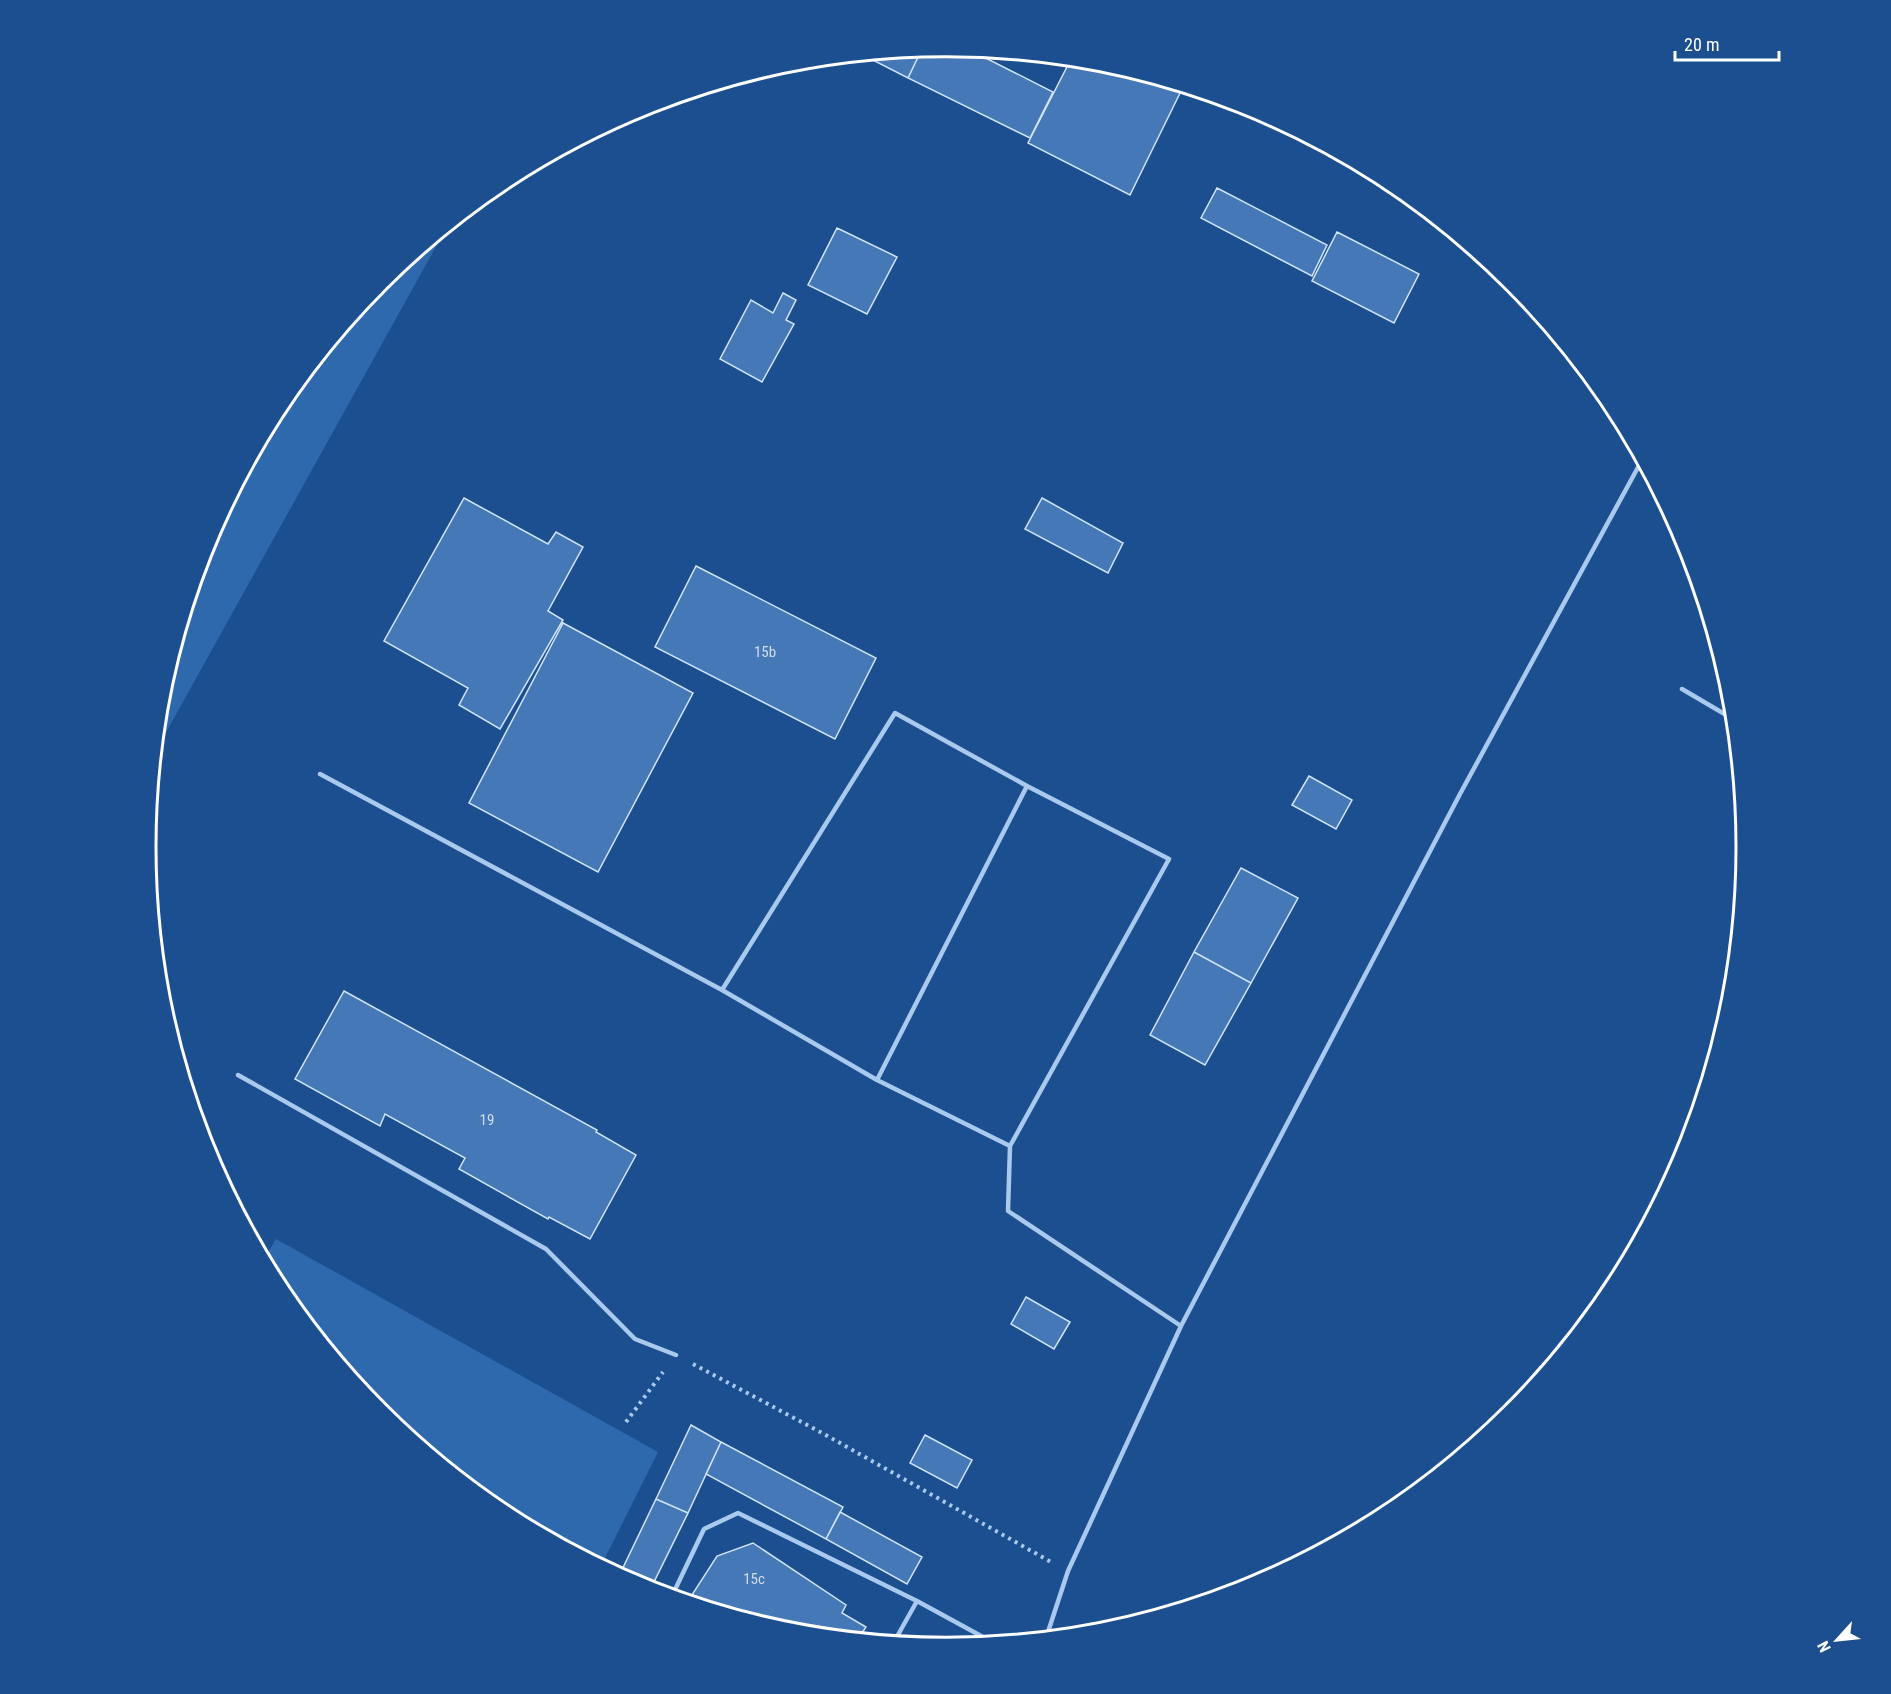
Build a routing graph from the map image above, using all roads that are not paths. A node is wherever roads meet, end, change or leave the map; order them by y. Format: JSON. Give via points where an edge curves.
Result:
{"nodes":[{"id":1,"x":1638,"y":467,"type":"edge"},
{"id":2,"x":1682,"y":689,"type":"dead end"},
{"id":3,"x":1724,"y":713,"type":"edge"},
{"id":4,"x":320,"y":774,"type":"dead end"},
{"id":5,"x":1027,"y":786,"type":"junction"},
{"id":6,"x":722,"y":990,"type":"junction"},
{"id":7,"x":238,"y":1075,"type":"dead end"},
{"id":8,"x":877,"y":1080,"type":"junction"},
{"id":9,"x":1010,"y":1146,"type":"junction"},
{"id":10,"x":1181,"y":1326,"type":"junction"},
{"id":11,"x":676,"y":1355,"type":"road end"},
{"id":12,"x":675,"y":1589,"type":"edge"},
{"id":13,"x":917,"y":1601,"type":"junction"},
{"id":14,"x":1049,"y":1630,"type":"edge"},
{"id":15,"x":898,"y":1635,"type":"edge"},
{"id":16,"x":981,"y":1636,"type":"edge"}],
"edges":[{"from":1,"to":10,"type":"lane","via":[[1460,794]]},
{"from":2,"to":3,"type":"lane"},
{"from":4,"to":6,"type":"lane"},
{"from":5,"to":6,"type":"lane","via":[[896,713]]},
{"from":5,"to":8,"type":"lane"},
{"from":5,"to":9,"type":"lane","via":[[1169,859]]},
{"from":6,"to":8,"type":"lane"},
{"from":7,"to":11,"type":"lane","via":[[546,1249],[635,1340]]},
{"from":8,"to":9,"type":"lane"},
{"from":9,"to":10,"type":"lane","via":[[1008,1211]]},
{"from":10,"to":14,"type":"lane","via":[[1068,1571]]},
{"from":12,"to":13,"type":"lane","via":[[705,1529],[738,1513]]},
{"from":13,"to":15,"type":"lane"},
{"from":13,"to":16,"type":"lane"}]}
